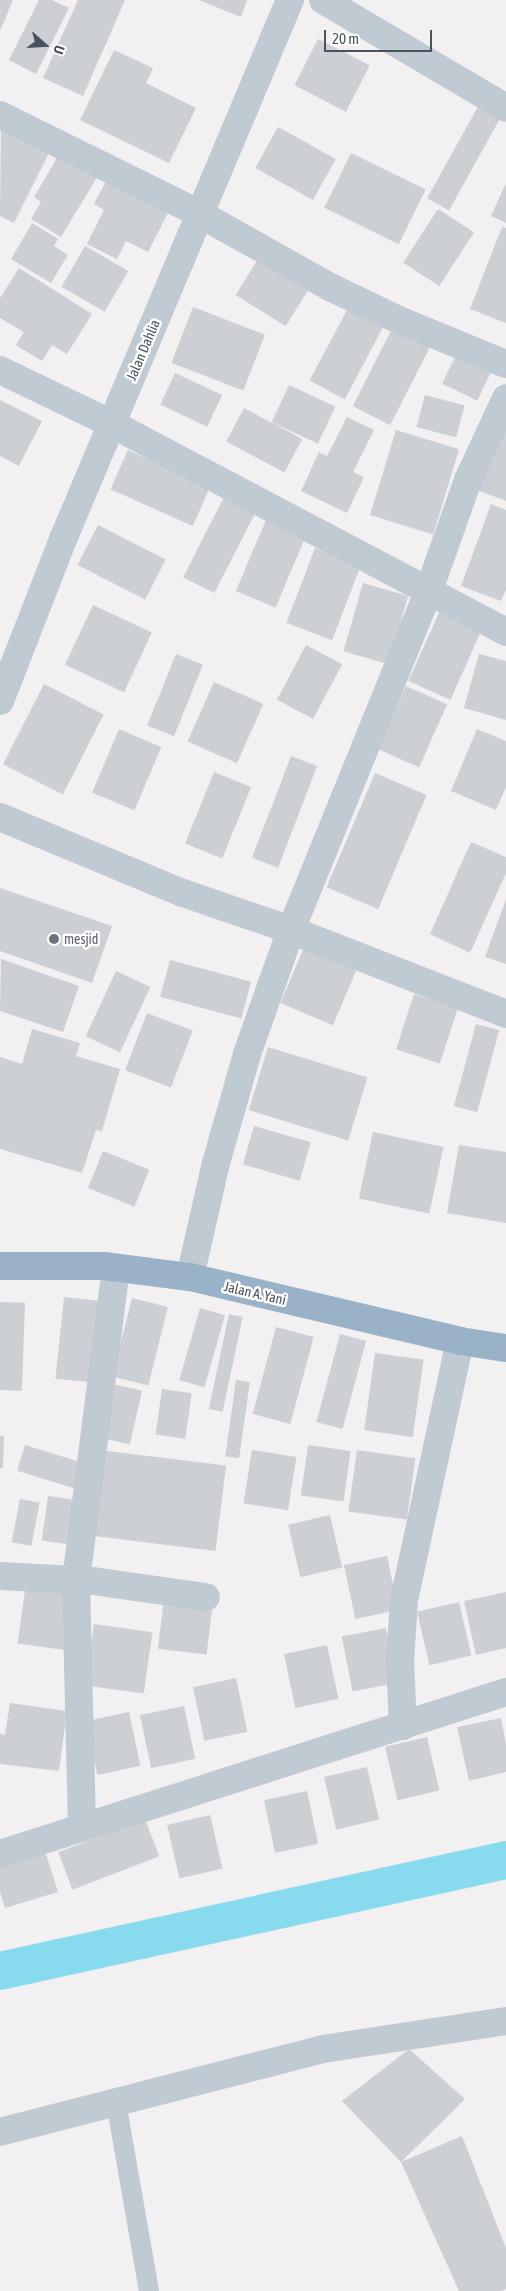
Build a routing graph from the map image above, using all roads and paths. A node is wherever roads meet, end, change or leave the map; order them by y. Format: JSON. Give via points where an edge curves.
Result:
{"nodes":[{"id":1,"x":290,"y":0,"type":"edge"},
{"id":2,"x":323,"y":0,"type":"edge"},
{"id":3,"x":506,"y":108,"type":"edge"},
{"id":4,"x":0,"y":115,"type":"edge"},
{"id":5,"x":200,"y":214,"type":"junction"},
{"id":6,"x":506,"y":364,"type":"edge"},
{"id":7,"x":0,"y":370,"type":"edge"},
{"id":8,"x":506,"y":398,"type":"edge"},
{"id":9,"x":112,"y":424,"type":"junction"},
{"id":10,"x":428,"y":593,"type":"junction"},
{"id":11,"x":506,"y":632,"type":"edge"},
{"id":12,"x":0,"y":701,"type":"edge"},
{"id":13,"x":0,"y":817,"type":"edge"},
{"id":14,"x":292,"y":930,"type":"junction"},
{"id":15,"x":506,"y":1014,"type":"edge"},
{"id":16,"x":0,"y":1266,"type":"edge"},
{"id":17,"x":116,"y":1268,"type":"junction"},
{"id":18,"x":190,"y":1277,"type":"junction"},
{"id":19,"x":460,"y":1341,"type":"junction"},
{"id":20,"x":506,"y":1348,"type":"edge"},
{"id":21,"x":0,"y":1576,"type":"edge"},
{"id":22,"x":76,"y":1580,"type":"junction"},
{"id":23,"x":206,"y":1597,"type":"dead end"},
{"id":24,"x":506,"y":1692,"type":"edge"},
{"id":25,"x":403,"y":1726,"type":"junction"},
{"id":26,"x":82,"y":1827,"type":"junction"},
{"id":27,"x":0,"y":1854,"type":"edge"},
{"id":28,"x":506,"y":2021,"type":"edge"},
{"id":29,"x":116,"y":2102,"type":"junction"},
{"id":30,"x":0,"y":2132,"type":"edge"},
{"id":31,"x":149,"y":2291,"type":"edge"}],
"edges":[{"from":1,"to":5,"type":"street","name":"Jalan Dahlia"},
{"from":2,"to":3,"type":"street"},
{"from":4,"to":5,"type":"street"},
{"from":5,"to":6,"type":"street","via":[[330,287],[401,321]]},
{"from":5,"to":9,"type":"street","name":"Jalan Dahlia"},
{"from":7,"to":9,"type":"street"},
{"from":8,"to":10,"type":"street","via":[[468,480]]},
{"from":9,"to":10,"type":"street"},
{"from":9,"to":12,"type":"street","name":"Jalan Dahlia"},
{"from":10,"to":11,"type":"street"},
{"from":10,"to":14,"type":"street"},
{"from":13,"to":14,"type":"street","via":[[183,893]]},
{"from":14,"to":15,"type":"street"},
{"from":14,"to":18,"type":"street","via":[[247,1054],[216,1163]]},
{"from":16,"to":17,"type":"highway","name":"Jalan A. Yani"},
{"from":17,"to":18,"type":"highway","name":"Jalan A. Yani"},
{"from":17,"to":22,"type":"street"},
{"from":18,"to":19,"type":"highway","name":"Jalan A. Yani"},
{"from":19,"to":20,"type":"highway","name":"Jalan A. Yani"},
{"from":19,"to":25,"type":"street","via":[[404,1600],[400,1661]]},
{"from":21,"to":22,"type":"street"},
{"from":22,"to":23,"type":"street"},
{"from":22,"to":26,"type":"street"},
{"from":24,"to":25,"type":"street"},
{"from":25,"to":26,"type":"street"},
{"from":26,"to":27,"type":"street"},
{"from":28,"to":29,"type":"street","via":[[323,2049]]},
{"from":29,"to":30,"type":"street"},
{"from":29,"to":31,"type":"lane"}]}
